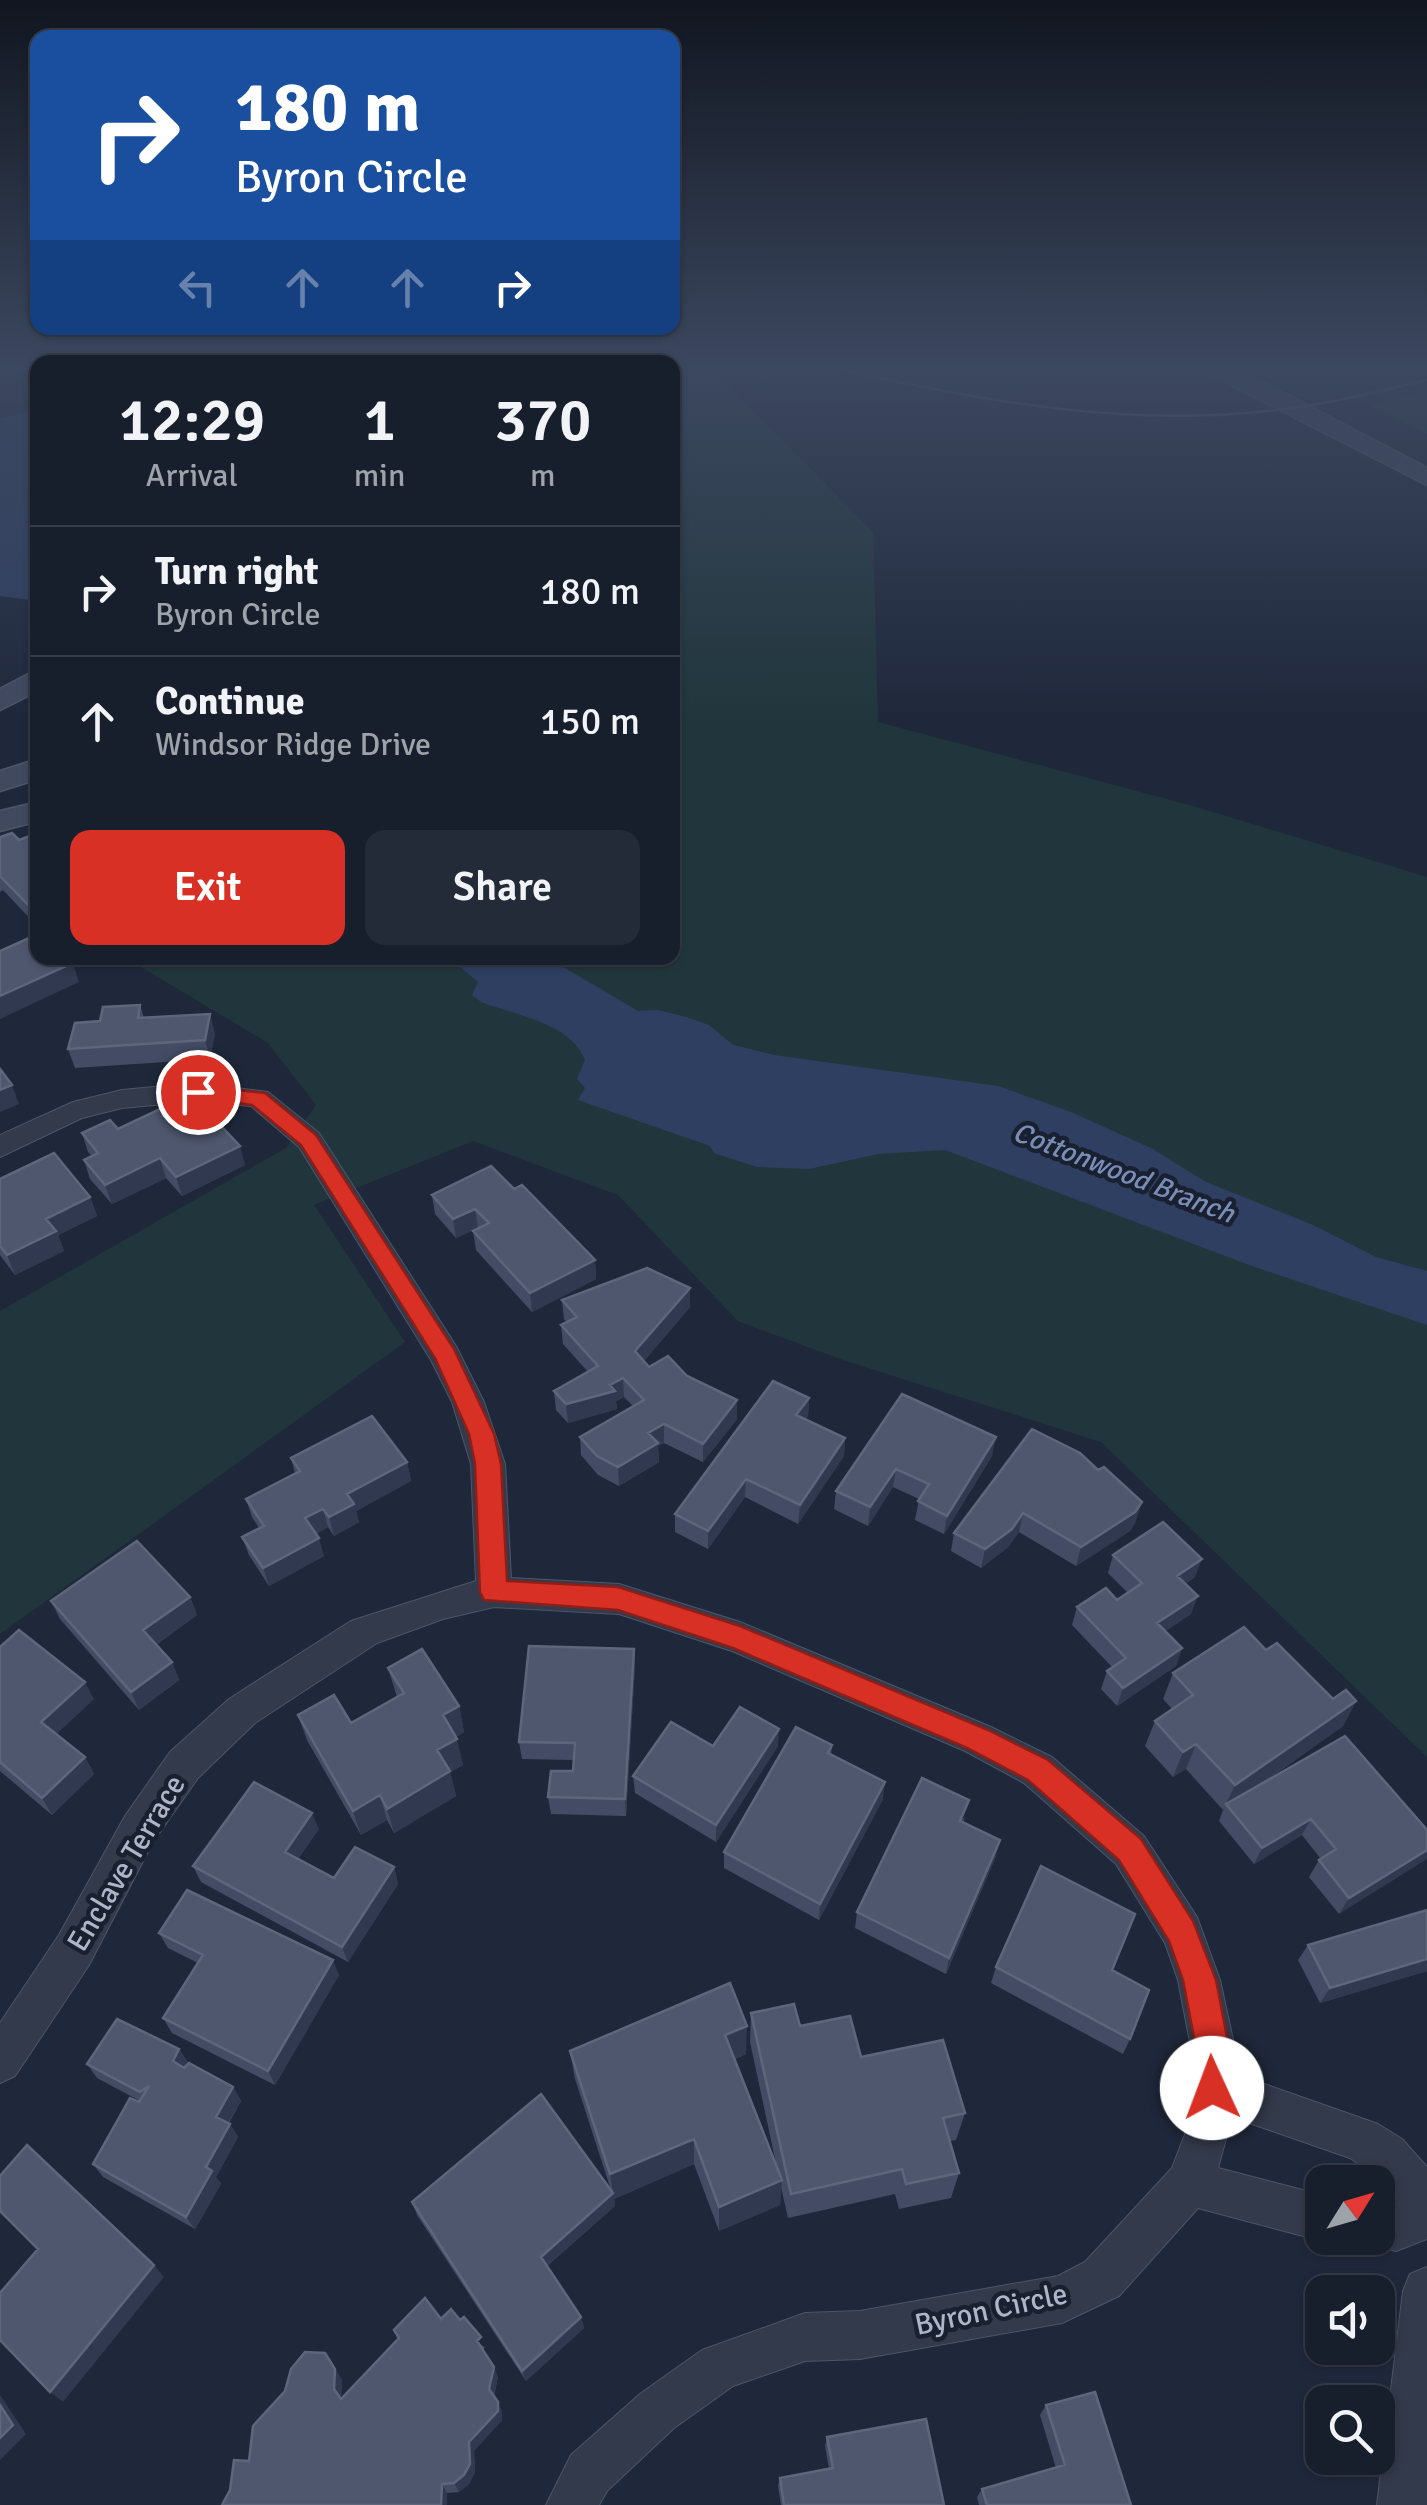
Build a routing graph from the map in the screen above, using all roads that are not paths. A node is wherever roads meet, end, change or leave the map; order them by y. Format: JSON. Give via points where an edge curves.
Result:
{"nodes":[{"id":1,"x":30,"y":683,"type":"edge"},
{"id":2,"x":0,"y":702,"type":"edge"},
{"id":3,"x":30,"y":749,"type":"edge"},
{"id":4,"x":0,"y":760,"type":"edge"},
{"id":5,"x":30,"y":771,"type":"edge"},
{"id":6,"x":0,"y":782,"type":"edge"},
{"id":7,"x":30,"y":813,"type":"edge"},
{"id":8,"x":0,"y":822,"type":"edge"},
{"id":9,"x":0,"y":1147,"type":"edge"},
{"id":10,"x":494,"y":1592,"type":"junction"},
{"id":11,"x":0,"y":2061,"type":"edge"},
{"id":12,"x":1212,"y":2088,"type":"junction"},
{"id":13,"x":1190,"y":2183,"type":"junction"},
{"id":14,"x":1427,"y":2202,"type":"edge"},
{"id":15,"x":1305,"y":2213,"type":"edge"},
{"id":16,"x":1427,"y":2216,"type":"edge"},
{"id":17,"x":1395,"y":2228,"type":"edge"},
{"id":18,"x":1427,"y":2291,"type":"edge"},
{"id":19,"x":572,"y":2505,"type":"edge"},
{"id":20,"x":1404,"y":2505,"type":"edge"}],
"edges":[{"from":1,"to":2,"type":"main road"},
{"from":3,"to":4,"type":"main road"},
{"from":5,"to":6,"type":"main road"},
{"from":7,"to":8,"type":"main road"},
{"from":9,"to":10,"type":"street","via":[[73,1111],[198,1092],[258,1098],[309,1140],[468,1402],[488,1464]]},
{"from":10,"to":11,"type":"street","name":"Enclave Terrace","via":[[364,1632],[242,1711],[184,1765]]},
{"from":10,"to":12,"type":"street","name":"Byron Circle","via":[[618,1599],[740,1638],[1038,1770],[1130,1850],[1182,1932],[1200,1980],[1215,2058]]},
{"from":12,"to":13,"type":"street","name":"Byron Circle","via":[[1209,2129]]},
{"from":12,"to":14,"type":"street","via":[[1362,2140],[1386,2155]]},
{"from":13,"to":15,"type":"street"},
{"from":13,"to":19,"type":"street","name":"Byron Circle","via":[[1102,2279],[1062,2299],[860,2335],[804,2337],[719,2367],[657,2410],[589,2473]]},
{"from":16,"to":17,"type":"street"},
{"from":18,"to":20,"type":"street"}]}
